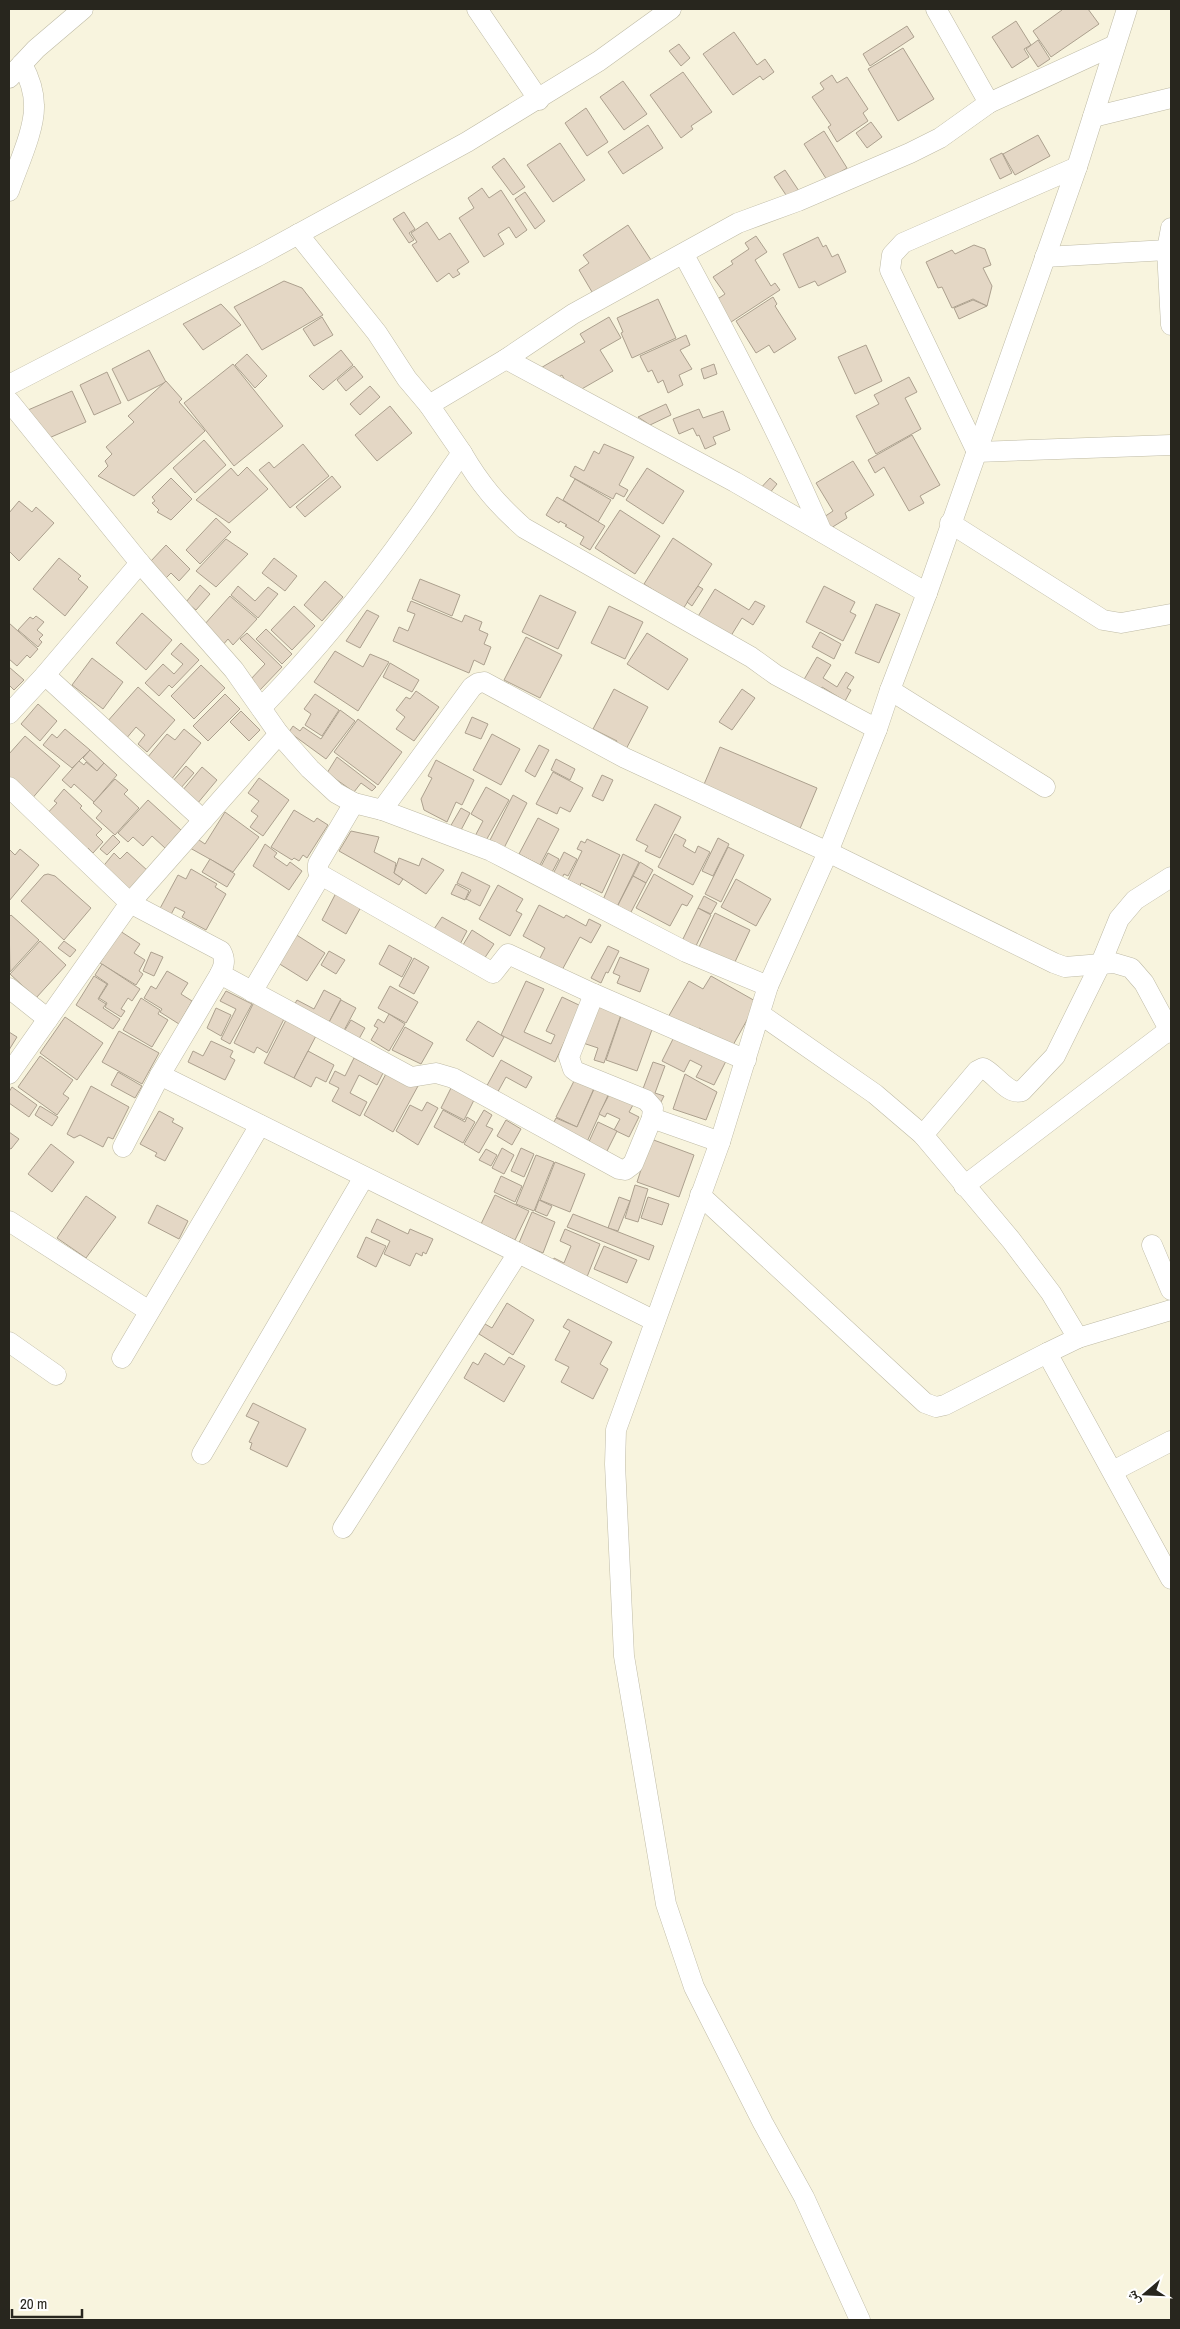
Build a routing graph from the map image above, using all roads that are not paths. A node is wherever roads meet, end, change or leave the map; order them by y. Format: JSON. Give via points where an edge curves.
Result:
{"nodes":[{"id":1,"x":82,"y":9,"type":"edge"},
{"id":2,"x":478,"y":9,"type":"edge"},
{"id":3,"x":671,"y":9,"type":"edge"},
{"id":4,"x":936,"y":9,"type":"edge"},
{"id":5,"x":1127,"y":9,"type":"edge"},
{"id":6,"x":1115,"y":45,"type":"junction"},
{"id":7,"x":16,"y":71,"type":"edge"},
{"id":8,"x":1171,"y":98,"type":"edge"},
{"id":9,"x":539,"y":100,"type":"junction"},
{"id":10,"x":989,"y":103,"type":"junction"},
{"id":11,"x":1093,"y":117,"type":"junction"},
{"id":12,"x":1077,"y":167,"type":"junction"},
{"id":13,"x":9,"y":191,"type":"edge"},
{"id":14,"x":1171,"y":228,"type":"edge"},
{"id":15,"x":298,"y":234,"type":"junction"},
{"id":16,"x":1168,"y":250,"type":"junction"},
{"id":17,"x":684,"y":255,"type":"junction"},
{"id":18,"x":1045,"y":257,"type":"junction"},
{"id":19,"x":1171,"y":325,"type":"edge"},
{"id":20,"x":506,"y":359,"type":"junction"},
{"id":21,"x":9,"y":385,"type":"edge"},
{"id":22,"x":9,"y":401,"type":"edge"},
{"id":23,"x":429,"y":405,"type":"junction"},
{"id":24,"x":1171,"y":445,"type":"edge"},
{"id":25,"x":977,"y":452,"type":"junction"},
{"id":26,"x":462,"y":453,"type":"junction"},
{"id":27,"x":950,"y":524,"type":"junction"},
{"id":28,"x":822,"y":532,"type":"junction"},
{"id":29,"x":140,"y":563,"type":"junction"},
{"id":30,"x":927,"y":592,"type":"junction"},
{"id":31,"x":1171,"y":614,"type":"edge"},
{"id":32,"x":45,"y":675,"type":"junction"},
{"id":33,"x":890,"y":690,"type":"junction"},
{"id":34,"x":261,"y":708,"type":"junction"},
{"id":35,"x":9,"y":714,"type":"edge"},
{"id":36,"x":877,"y":729,"type":"junction"},
{"id":37,"x":279,"y":734,"type":"junction"},
{"id":38,"x":1045,"y":786,"type":"dead end"},
{"id":39,"x":9,"y":787,"type":"edge"},
{"id":40,"x":354,"y":802,"type":"junction"},
{"id":41,"x":382,"y":810,"type":"junction"},
{"id":42,"x":203,"y":820,"type":"junction"},
{"id":43,"x":828,"y":852,"type":"junction"},
{"id":44,"x":321,"y":875,"type":"junction"},
{"id":45,"x":1171,"y":877,"type":"edge"},
{"id":46,"x":130,"y":903,"type":"junction"},
{"id":47,"x":1101,"y":963,"type":"junction"},
{"id":48,"x":220,"y":974,"type":"junction"},
{"id":49,"x":768,"y":986,"type":"junction"},
{"id":50,"x":9,"y":988,"type":"edge"},
{"id":51,"x":252,"y":992,"type":"junction"},
{"id":52,"x":594,"y":994,"type":"junction"},
{"id":53,"x":760,"y":1014,"type":"junction"},
{"id":54,"x":48,"y":1019,"type":"junction"},
{"id":55,"x":1170,"y":1031,"type":"edge"},
{"id":56,"x":746,"y":1060,"type":"junction"},
{"id":57,"x":9,"y":1074,"type":"edge"},
{"id":58,"x":160,"y":1075,"type":"junction"},
{"id":59,"x":652,"y":1118,"type":"junction"},
{"id":60,"x":260,"y":1125,"type":"junction"},
{"id":61,"x":923,"y":1135,"type":"junction"},
{"id":62,"x":720,"y":1142,"type":"junction"},
{"id":63,"x":123,"y":1147,"type":"dead end"},
{"id":64,"x":364,"y":1177,"type":"junction"},
{"id":65,"x":964,"y":1186,"type":"junction"},
{"id":66,"x":700,"y":1195,"type":"junction"},
{"id":67,"x":9,"y":1221,"type":"edge"},
{"id":68,"x":1152,"y":1245,"type":"dead end"},
{"id":69,"x":518,"y":1253,"type":"junction"},
{"id":70,"x":1171,"y":1290,"type":"edge"},
{"id":71,"x":1171,"y":1310,"type":"edge"},
{"id":72,"x":149,"y":1311,"type":"junction"},
{"id":73,"x":655,"y":1321,"type":"junction"},
{"id":74,"x":1078,"y":1338,"type":"junction"},
{"id":75,"x":9,"y":1342,"type":"edge"},
{"id":76,"x":1047,"y":1353,"type":"junction"},
{"id":77,"x":122,"y":1358,"type":"dead end"},
{"id":78,"x":56,"y":1374,"type":"dead end"},
{"id":79,"x":1171,"y":1441,"type":"edge"},
{"id":80,"x":202,"y":1454,"type":"dead end"},
{"id":81,"x":1113,"y":1471,"type":"junction"},
{"id":82,"x":343,"y":1528,"type":"dead end"},
{"id":83,"x":1171,"y":1579,"type":"edge"},
{"id":84,"x":860,"y":2320,"type":"edge"}],
"edges":[{"from":1,"to":7,"type":"street"},
{"from":2,"to":9,"type":"street"},
{"from":3,"to":9,"type":"street","via":[[599,62]]},
{"from":4,"to":10,"type":"street"},
{"from":5,"to":6,"type":"street"},
{"from":6,"to":10,"type":"street"},
{"from":6,"to":11,"type":"street"},
{"from":7,"to":13,"type":"street","via":[[33,93],[34,108]]},
{"from":8,"to":11,"type":"street"},
{"from":9,"to":15,"type":"street"},
{"from":10,"to":17,"type":"street","via":[[940,138],[910,153],[738,223]]},
{"from":11,"to":12,"type":"street"},
{"from":12,"to":18,"type":"street"},
{"from":12,"to":25,"type":"street","via":[[903,243],[892,254],[890,270]]},
{"from":14,"to":16,"type":"street"},
{"from":15,"to":21,"type":"street"},
{"from":15,"to":23,"type":"street","via":[[377,333],[407,379]]},
{"from":16,"to":18,"type":"street"},
{"from":16,"to":19,"type":"street"},
{"from":17,"to":20,"type":"street","via":[[652,269],[573,314]]},
{"from":17,"to":28,"type":"street","via":[[750,377]]},
{"from":18,"to":25,"type":"street"},
{"from":20,"to":23,"type":"street"},
{"from":20,"to":28,"type":"street"},
{"from":22,"to":29,"type":"street"},
{"from":23,"to":26,"type":"street"},
{"from":24,"to":25,"type":"street"},
{"from":25,"to":27,"type":"street"},
{"from":26,"to":34,"type":"street","via":[[360,595]]},
{"from":26,"to":36,"type":"street","via":[[497,504],[524,528],[751,657],[776,675]]},
{"from":27,"to":30,"type":"street"},
{"from":27,"to":31,"type":"street","via":[[1103,620],[1120,624]]},
{"from":28,"to":30,"type":"street"},
{"from":29,"to":32,"type":"street"},
{"from":29,"to":34,"type":"street","via":[[234,670]]},
{"from":30,"to":33,"type":"street"},
{"from":32,"to":35,"type":"street"},
{"from":32,"to":42,"type":"street"},
{"from":33,"to":36,"type":"street"},
{"from":33,"to":38,"type":"street"},
{"from":34,"to":37,"type":"street"},
{"from":36,"to":43,"type":"street"},
{"from":37,"to":40,"type":"street","via":[[336,793]]},
{"from":37,"to":42,"type":"street"},
{"from":39,"to":46,"type":"street"},
{"from":40,"to":41,"type":"street"},
{"from":40,"to":44,"type":"street","via":[[318,864]]},
{"from":41,"to":43,"type":"street","via":[[472,687],[484,682],[617,754]]},
{"from":41,"to":49,"type":"street","via":[[491,851],[686,952]]},
{"from":42,"to":46,"type":"street"},
{"from":43,"to":47,"type":"street","via":[[1065,967]]},
{"from":43,"to":49,"type":"street"},
{"from":44,"to":51,"type":"street"},
{"from":44,"to":52,"type":"street","via":[[493,973],[508,954]]},
{"from":45,"to":47,"type":"street","via":[[1136,900],[1119,918]]},
{"from":46,"to":48,"type":"street","via":[[221,951],[224,961]]},
{"from":46,"to":54,"type":"street"},
{"from":47,"to":55,"type":"street","via":[[1131,968],[1144,983]]},
{"from":47,"to":61,"type":"street","via":[[1054,1056],[1022,1092],[1011,1091],[983,1068]]},
{"from":48,"to":51,"type":"street"},
{"from":48,"to":58,"type":"street"},
{"from":49,"to":53,"type":"street"},
{"from":50,"to":54,"type":"street"},
{"from":51,"to":59,"type":"street","via":[[411,1077],[436,1073],[452,1078],[620,1169],[625,1170],[633,1164]]},
{"from":52,"to":56,"type":"street"},
{"from":52,"to":59,"type":"street","via":[[570,1062],[578,1072],[646,1100],[653,1108]]},
{"from":53,"to":56,"type":"street"},
{"from":53,"to":61,"type":"street","via":[[875,1094]]},
{"from":54,"to":57,"type":"street"},
{"from":55,"to":65,"type":"street"},
{"from":56,"to":62,"type":"street"},
{"from":58,"to":60,"type":"street"},
{"from":58,"to":63,"type":"street"},
{"from":59,"to":62,"type":"street"},
{"from":60,"to":64,"type":"street"},
{"from":60,"to":72,"type":"street"},
{"from":61,"to":65,"type":"street"},
{"from":62,"to":66,"type":"street"},
{"from":64,"to":69,"type":"street"},
{"from":64,"to":80,"type":"street"},
{"from":65,"to":74,"type":"street","via":[[1051,1293]]},
{"from":66,"to":73,"type":"street"},
{"from":66,"to":76,"type":"street","via":[[925,1404],[945,1405]]},
{"from":67,"to":72,"type":"street"},
{"from":68,"to":70,"type":"street"},
{"from":69,"to":73,"type":"street"},
{"from":69,"to":82,"type":"street"},
{"from":71,"to":74,"type":"street"},
{"from":72,"to":77,"type":"street"},
{"from":73,"to":84,"type":"street","via":[[616,1430],[615,1464],[624,1656],[666,1904],[694,1987],[804,2197]]},
{"from":74,"to":76,"type":"street"},
{"from":75,"to":78,"type":"street"},
{"from":76,"to":81,"type":"street"},
{"from":79,"to":81,"type":"street"},
{"from":81,"to":83,"type":"street"}]}
